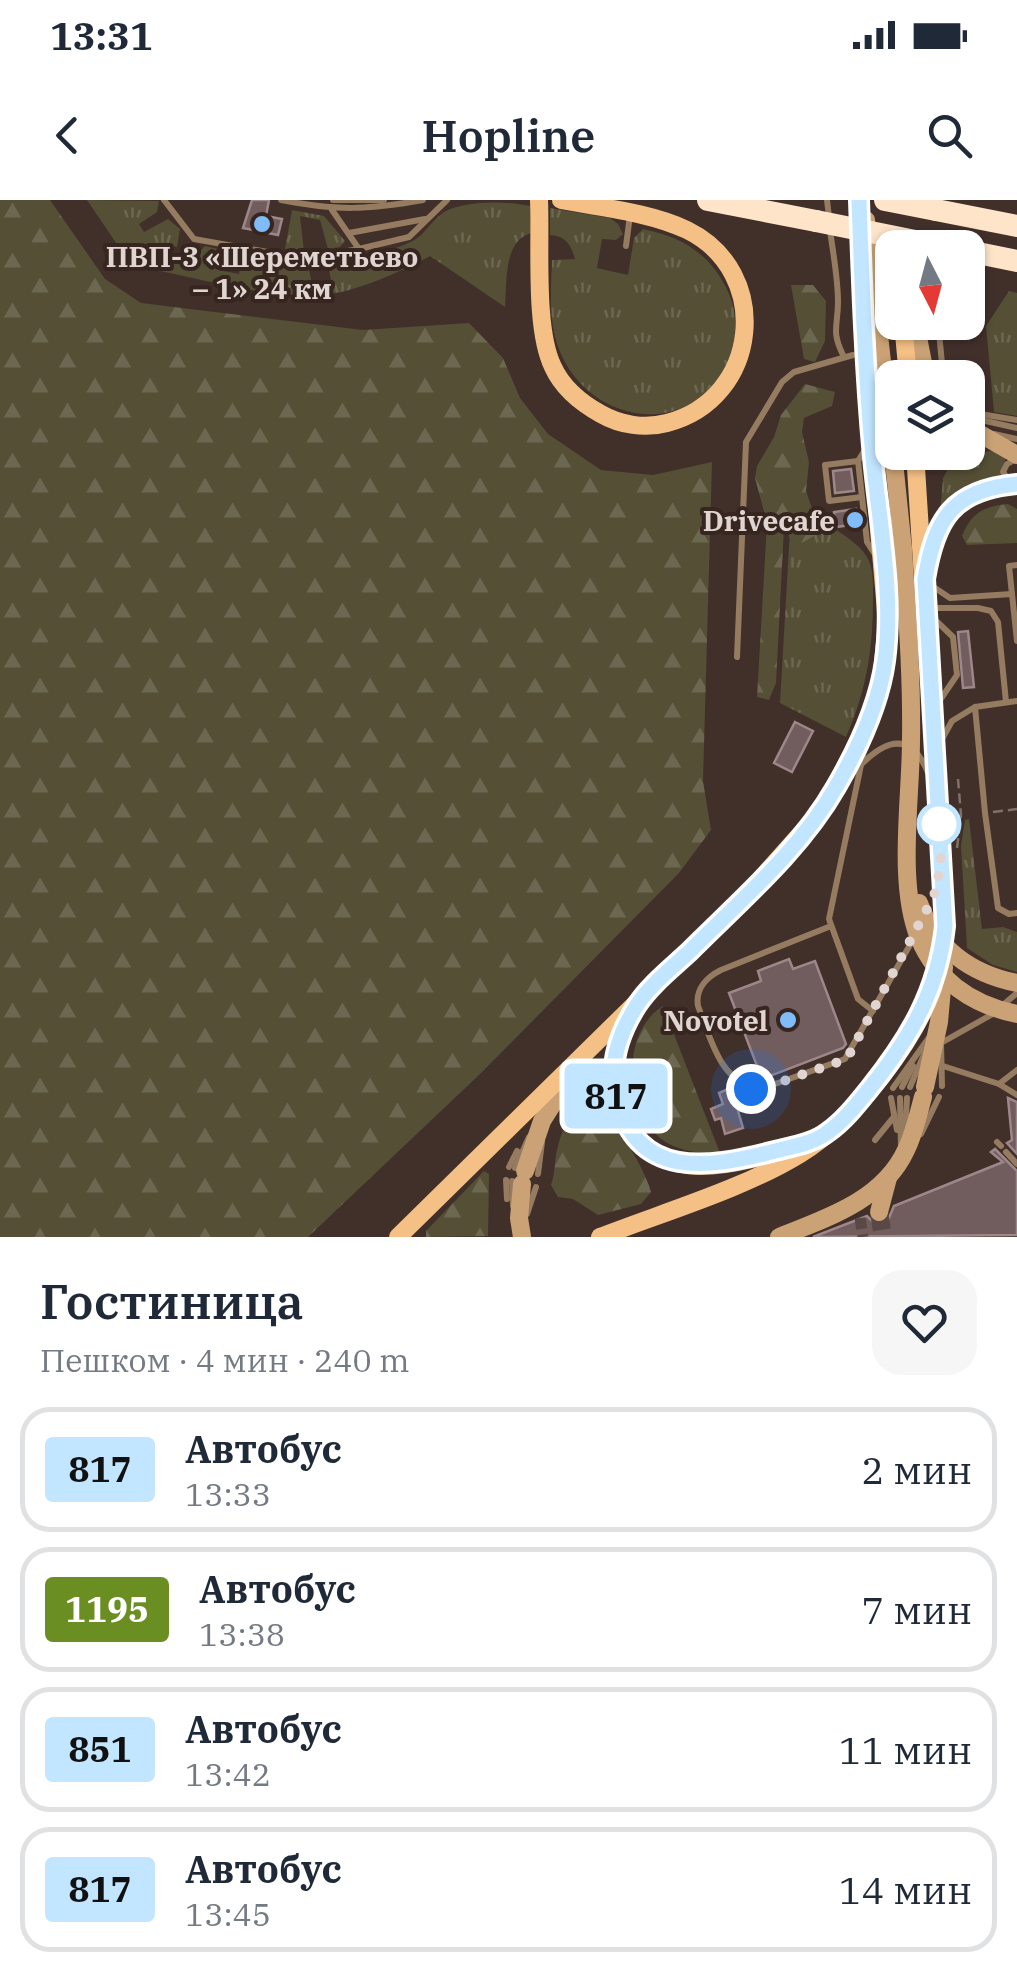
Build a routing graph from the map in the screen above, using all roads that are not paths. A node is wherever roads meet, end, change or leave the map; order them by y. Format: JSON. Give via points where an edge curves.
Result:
{"nodes":[{"id":1,"x":164,"y":200,"type":"edge"},
{"id":2,"x":281,"y":200,"type":"edge"},
{"id":3,"x":333,"y":200,"type":"edge"},
{"id":4,"x":384,"y":200,"type":"edge"},
{"id":5,"x":424,"y":200,"type":"edge"},
{"id":6,"x":447,"y":200,"type":"edge"},
{"id":7,"x":540,"y":200,"type":"edge"},
{"id":8,"x":561,"y":200,"type":"edge"},
{"id":9,"x":708,"y":200,"type":"edge"},
{"id":10,"x":861,"y":200,"type":"edge"},
{"id":11,"x":888,"y":200,"type":"edge"},
{"id":12,"x":332,"y":210,"type":"junction"},
{"id":13,"x":822,"y":210,"type":"edge"},
{"id":14,"x":630,"y":214,"type":"junction"},
{"id":15,"x":426,"y":218,"type":"junction"},
{"id":16,"x":1017,"y":226,"type":"edge"},
{"id":17,"x":934,"y":228,"type":"edge"},
{"id":18,"x":893,"y":230,"type":"edge"},
{"id":19,"x":348,"y":233,"type":"junction"},
{"id":20,"x":626,"y":246,"type":"dead end"},
{"id":21,"x":359,"y":249,"type":"junction"},
{"id":22,"x":985,"y":254,"type":"edge"},
{"id":23,"x":1017,"y":261,"type":"edge"},
{"id":24,"x":853,"y":354,"type":"dead end"},
{"id":25,"x":844,"y":355,"type":"junction"},
{"id":26,"x":883,"y":360,"type":"edge"},
{"id":27,"x":985,"y":416,"type":"edge"},
{"id":28,"x":985,"y":419,"type":"edge"},
{"id":29,"x":1017,"y":420,"type":"edge"},
{"id":30,"x":1017,"y":428,"type":"edge"},
{"id":31,"x":985,"y":431,"type":"edge"},
{"id":32,"x":985,"y":437,"type":"edge"},
{"id":33,"x":872,"y":440,"type":"junction"},
{"id":34,"x":1017,"y":440,"type":"edge"},
{"id":35,"x":1017,"y":457,"type":"edge"},
{"id":36,"x":858,"y":461,"type":"junction"},
{"id":37,"x":895,"y":470,"type":"edge"},
{"id":38,"x":916,"y":470,"type":"edge"},
{"id":39,"x":1016,"y":486,"type":"edge"},
{"id":40,"x":862,"y":497,"type":"junction"},
{"id":41,"x":1017,"y":565,"type":"edge"},
{"id":42,"x":884,"y":569,"type":"junction"},
{"id":43,"x":925,"y":579,"type":"junction"},
{"id":44,"x":1012,"y":594,"type":"junction"},
{"id":45,"x":927,"y":610,"type":"junction"},
{"id":46,"x":1017,"y":640,"type":"edge"},
{"id":47,"x":737,"y":657,"type":"dead end"},
{"id":48,"x":1017,"y":701,"type":"edge"},
{"id":49,"x":1006,"y":702,"type":"junction"},
{"id":50,"x":975,"y":707,"type":"junction"},
{"id":51,"x":932,"y":711,"type":"junction"},
{"id":52,"x":868,"y":720,"type":"junction"},
{"id":53,"x":936,"y":757,"type":"junction"},
{"id":54,"x":864,"y":760,"type":"junction"},
{"id":55,"x":938,"y":805,"type":"junction"},
{"id":56,"x":822,"y":810,"type":"junction"},
{"id":57,"x":908,"y":854,"type":"junction"},
{"id":58,"x":941,"y":865,"type":"junction"},
{"id":59,"x":934,"y":896,"type":"dead end"},
{"id":60,"x":928,"y":911,"type":"dead end"},
{"id":61,"x":1017,"y":913,"type":"edge"},
{"id":62,"x":831,"y":926,"type":"junction"},
{"id":63,"x":945,"y":926,"type":"junction"},
{"id":64,"x":1017,"y":983,"type":"edge"},
{"id":65,"x":1017,"y":992,"type":"edge"},
{"id":66,"x":640,"y":1000,"type":"junction"},
{"id":67,"x":873,"y":1011,"type":"junction"},
{"id":68,"x":1017,"y":1014,"type":"edge"},
{"id":69,"x":934,"y":1036,"type":"junction"},
{"id":70,"x":595,"y":1044,"type":"junction"},
{"id":71,"x":943,"y":1066,"type":"junction"},
{"id":72,"x":1016,"y":1073,"type":"edge"},
{"id":73,"x":999,"y":1084,"type":"junction"},
{"id":74,"x":916,"y":1092,"type":"junction"},
{"id":75,"x":1017,"y":1094,"type":"edge"},
{"id":76,"x":894,"y":1115,"type":"junction"},
{"id":77,"x":826,"y":1134,"type":"junction"},
{"id":78,"x":875,"y":1140,"type":"dead end"},
{"id":79,"x":1001,"y":1147,"type":"dead end"},
{"id":80,"x":900,"y":1157,"type":"junction"},
{"id":81,"x":1017,"y":1164,"type":"edge"},
{"id":82,"x":879,"y":1212,"type":"tunnel mouth"},
{"id":83,"x":838,"y":1214,"type":"junction"},
{"id":84,"x":860,"y":1218,"type":"dead end"},
{"id":85,"x":520,"y":1226,"type":"edge"},
{"id":86,"x":398,"y":1237,"type":"edge"},
{"id":87,"x":600,"y":1237,"type":"edge"},
{"id":88,"x":779,"y":1237,"type":"edge"}],
"edges":[{"from":1,"to":21,"type":"lane","via":[[194,239],[290,256]]},
{"from":2,"to":12,"type":"lane"},
{"from":3,"to":4,"type":"lane"},
{"from":5,"to":12,"type":"lane"},
{"from":6,"to":15,"type":"lane"},
{"from":7,"to":14,"type":"main road","via":[[552,367],[576,400],[612,421],[660,425],[711,404],[738,361],[745,326],[738,285],[712,247],[689,231]]},
{"from":8,"to":14,"type":"main road"},
{"from":9,"to":13,"type":"highway"},
{"from":10,"to":26,"type":"street"},
{"from":10,"to":33,"type":"main road"},
{"from":11,"to":17,"type":"highway","bridge":true},
{"from":11,"to":18,"type":"main road"},
{"from":12,"to":19,"type":"lane"},
{"from":13,"to":17,"type":"highway","bridge":true},
{"from":13,"to":25,"type":"lane","via":[[838,304],[835,340]]},
{"from":14,"to":20,"type":"lane"},
{"from":15,"to":19,"type":"lane"},
{"from":15,"to":21,"type":"lane","via":[[409,237]]},
{"from":16,"to":17,"type":"highway"},
{"from":19,"to":21,"type":"lane"},
{"from":22,"to":23,"type":"highway"},
{"from":24,"to":25,"type":"lane"},
{"from":25,"to":47,"type":"lane","via":[[782,382],[746,442]]},
{"from":27,"to":29,"type":"lane"},
{"from":28,"to":30,"type":"lane"},
{"from":31,"to":34,"type":"lane"},
{"from":32,"to":35,"type":"street"},
{"from":33,"to":36,"type":"lane"},
{"from":33,"to":42,"type":"main road"},
{"from":35,"to":39,"type":"lane","via":[[1004,472]]},
{"from":36,"to":40,"type":"lane"},
{"from":36,"to":40,"type":"lane","via":[[824,465],[829,501]]},
{"from":37,"to":57,"type":"street","bridge":true,"via":[[911,688]]},
{"from":38,"to":43,"type":"main road"},
{"from":39,"to":43,"type":"street","via":[[962,500],[942,520]]},
{"from":40,"to":42,"type":"lane","via":[[867,542]]},
{"from":41,"to":44,"type":"lane","via":[[1010,566]]},
{"from":42,"to":52,"type":"main road","via":[[886,654]]},
{"from":43,"to":44,"type":"lane","via":[[950,598]]},
{"from":43,"to":45,"type":"main road"},
{"from":44,"to":46,"type":"lane"},
{"from":45,"to":49,"type":"lane","via":[[991,611],[998,622]]},
{"from":45,"to":51,"type":"main road"},
{"from":45,"to":51,"type":"lane","via":[[953,637],[957,675]]},
{"from":48,"to":49,"type":"lane"},
{"from":49,"to":50,"type":"lane"},
{"from":50,"to":53,"type":"lane","via":[[952,720]]},
{"from":50,"to":61,"type":"lane","via":[[998,908]]},
{"from":51,"to":53,"type":"main road"},
{"from":52,"to":54,"type":"lane"},
{"from":52,"to":56,"type":"main road"},
{"from":53,"to":55,"type":"main road"},
{"from":54,"to":55,"type":"lane","via":[[887,744],[911,748]]},
{"from":54,"to":56,"type":"lane"},
{"from":54,"to":62,"type":"lane"},
{"from":55,"to":58,"type":"main road"},
{"from":56,"to":66,"type":"main road"},
{"from":57,"to":64,"type":"street","bridge":true,"via":[[920,908],[940,941],[976,970]]},
{"from":57,"to":68,"type":"street","bridge":true,"via":[[913,917],[931,961],[965,995]]},
{"from":58,"to":59,"type":"lane"},
{"from":58,"to":63,"type":"main road"},
{"from":60,"to":67,"type":"lane"},
{"from":62,"to":67,"type":"lane","via":[[858,1000]]},
{"from":62,"to":67,"type":"lane","via":[[710,975],[697,998],[720,1062],[758,1090],[844,1060]]},
{"from":63,"to":69,"type":"street"},
{"from":63,"to":77,"type":"main road","via":[[936,978],[918,1022]]},
{"from":65,"to":69,"type":"lane","via":[[991,1015]]},
{"from":66,"to":70,"type":"main road"},
{"from":66,"to":77,"type":"street","via":[[617,1046],[614,1081],[629,1127],[654,1152],[711,1165]]},
{"from":69,"to":71,"type":"lane"},
{"from":69,"to":74,"type":"street"},
{"from":69,"to":74,"type":"lane"},
{"from":70,"to":85,"type":"street","via":[[537,1130],[522,1177]]},
{"from":70,"to":86,"type":"main road"},
{"from":71,"to":73,"type":"lane"},
{"from":71,"to":74,"type":"lane"},
{"from":72,"to":73,"type":"lane"},
{"from":73,"to":75,"type":"lane"},
{"from":74,"to":76,"type":"lane"},
{"from":74,"to":80,"type":"street"},
{"from":76,"to":78,"type":"lane"},
{"from":76,"to":80,"type":"lane"},
{"from":77,"to":87,"type":"main road","via":[[756,1176]]},
{"from":79,"to":81,"type":"lane"},
{"from":80,"to":82,"type":"street"},
{"from":80,"to":83,"type":"street","via":[[861,1200]]},
{"from":83,"to":84,"type":"street"},
{"from":83,"to":88,"type":"street"}]}
